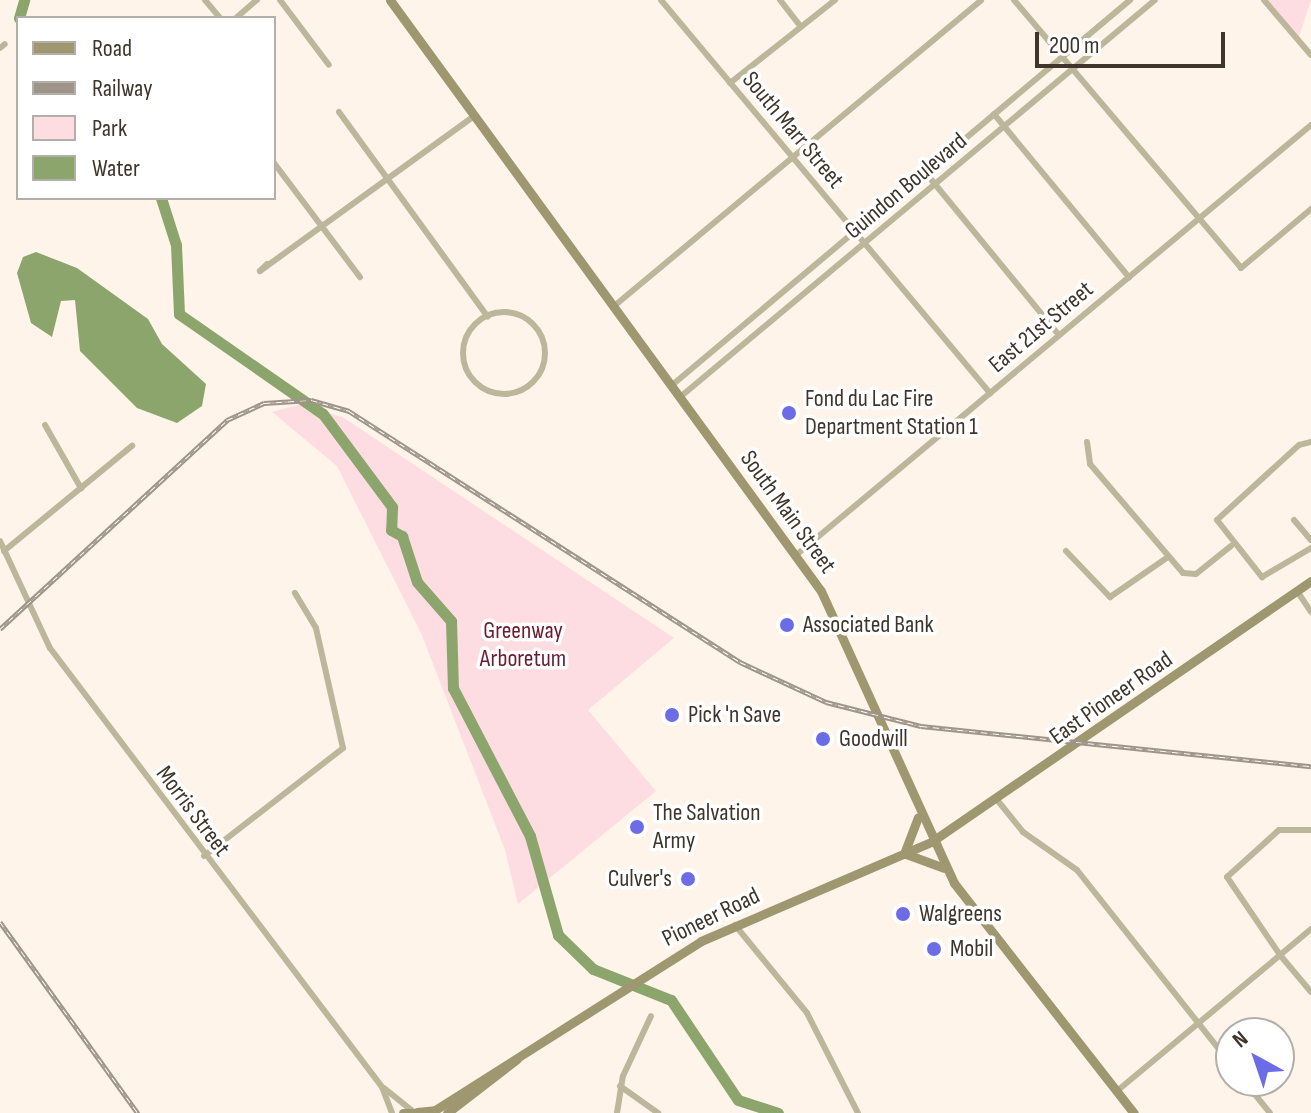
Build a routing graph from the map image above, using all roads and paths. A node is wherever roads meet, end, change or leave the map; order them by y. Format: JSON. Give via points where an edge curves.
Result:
{"nodes":[{"id":1,"x":205,"y":0,"type":"edge"},
{"id":2,"x":257,"y":0,"type":"edge"},
{"id":3,"x":280,"y":0,"type":"edge"},
{"id":4,"x":390,"y":0,"type":"edge"},
{"id":5,"x":661,"y":0,"type":"edge"},
{"id":6,"x":780,"y":0,"type":"edge"},
{"id":7,"x":835,"y":0,"type":"edge"},
{"id":8,"x":981,"y":0,"type":"edge"},
{"id":9,"x":1014,"y":0,"type":"edge"},
{"id":10,"x":1130,"y":0,"type":"edge"},
{"id":11,"x":1155,"y":0,"type":"edge"},
{"id":12,"x":1264,"y":0,"type":"edge"},
{"id":13,"x":218,"y":16,"type":"edge"},
{"id":14,"x":238,"y":16,"type":"edge"},
{"id":15,"x":801,"y":27,"type":"junction"},
{"id":16,"x":1311,"y":55,"type":"edge"},
{"id":17,"x":1061,"y":58,"type":"junction"},
{"id":18,"x":329,"y":65,"type":"dead end"},
{"id":19,"x":1071,"y":70,"type":"junction"},
{"id":20,"x":730,"y":83,"type":"junction"},
{"id":21,"x":339,"y":112,"type":"dead end"},
{"id":22,"x":994,"y":114,"type":"junction"},
{"id":23,"x":474,"y":116,"type":"junction"},
{"id":24,"x":1311,"y":125,"type":"edge"},
{"id":25,"x":1004,"y":127,"type":"junction"},
{"id":26,"x":792,"y":157,"type":"junction"},
{"id":27,"x":276,"y":166,"type":"edge"},
{"id":28,"x":925,"y":172,"type":"junction"},
{"id":29,"x":387,"y":179,"type":"junction"},
{"id":30,"x":935,"y":185,"type":"junction"},
{"id":31,"x":1311,"y":209,"type":"edge"},
{"id":32,"x":1198,"y":219,"type":"junction"},
{"id":33,"x":320,"y":227,"type":"junction"},
{"id":34,"x":854,"y":233,"type":"junction"},
{"id":35,"x":864,"y":244,"type":"junction"},
{"id":36,"x":267,"y":264,"type":"dead end"},
{"id":37,"x":360,"y":277,"type":"dead end"},
{"id":38,"x":1129,"y":277,"type":"junction"},
{"id":39,"x":613,"y":307,"type":"junction"},
{"id":40,"x":488,"y":317,"type":"junction"},
{"id":41,"x":1059,"y":335,"type":"junction"},
{"id":42,"x":671,"y":386,"type":"junction"},
{"id":43,"x":990,"y":393,"type":"junction"},
{"id":44,"x":679,"y":398,"type":"junction"},
{"id":45,"x":45,"y":425,"type":"dead end"},
{"id":46,"x":1087,"y":442,"type":"dead end"},
{"id":47,"x":1311,"y":442,"type":"edge"},
{"id":48,"x":132,"y":446,"type":"dead end"},
{"id":49,"x":81,"y":488,"type":"junction"},
{"id":50,"x":1294,"y":520,"type":"dead end"},
{"id":51,"x":1311,"y":540,"type":"edge"},
{"id":52,"x":0,"y":541,"type":"edge"},
{"id":53,"x":1231,"y":546,"type":"junction"},
{"id":54,"x":1311,"y":548,"type":"edge"},
{"id":55,"x":4,"y":551,"type":"junction"},
{"id":56,"x":1066,"y":551,"type":"dead end"},
{"id":57,"x":795,"y":556,"type":"junction"},
{"id":58,"x":1168,"y":557,"type":"junction"},
{"id":59,"x":1311,"y":581,"type":"edge"},
{"id":60,"x":1297,"y":591,"type":"junction"},
{"id":61,"x":295,"y":593,"type":"dead end"},
{"id":62,"x":1311,"y":612,"type":"edge"},
{"id":63,"x":998,"y":801,"type":"junction"},
{"id":64,"x":917,"y":810,"type":"junction"},
{"id":65,"x":1311,"y":830,"type":"edge"},
{"id":66,"x":931,"y":842,"type":"junction"},
{"id":67,"x":903,"y":853,"type":"junction"},
{"id":68,"x":204,"y":856,"type":"junction"},
{"id":69,"x":946,"y":870,"type":"junction"},
{"id":70,"x":735,"y":925,"type":"junction"},
{"id":71,"x":1311,"y":929,"type":"edge"},
{"id":72,"x":1280,"y":955,"type":"junction"},
{"id":73,"x":1311,"y":992,"type":"edge"},
{"id":74,"x":651,"y":1016,"type":"dead end"},
{"id":75,"x":1198,"y":1023,"type":"junction"},
{"id":76,"x":1215,"y":1044,"type":"edge"},
{"id":77,"x":522,"y":1054,"type":"junction"},
{"id":78,"x":620,"y":1086,"type":"junction"},
{"id":79,"x":382,"y":1087,"type":"junction"},
{"id":80,"x":1117,"y":1091,"type":"junction"},
{"id":81,"x":1257,"y":1097,"type":"edge"},
{"id":82,"x":413,"y":1112,"type":"edge"},
{"id":83,"x":392,"y":1113,"type":"edge"},
{"id":84,"x":447,"y":1113,"type":"edge"},
{"id":85,"x":617,"y":1113,"type":"edge"},
{"id":86,"x":658,"y":1113,"type":"edge"},
{"id":87,"x":858,"y":1113,"type":"edge"},
{"id":88,"x":1134,"y":1113,"type":"edge"},
{"id":89,"x":1270,"y":1113,"type":"edge"}],
"edges":[{"from":1,"to":13,"type":"street"},
{"from":2,"to":14,"type":"street"},
{"from":3,"to":18,"type":"street"},
{"from":4,"to":23,"type":"main road","name":"South Main Street"},
{"from":5,"to":20,"type":"street","name":"South Marr Street"},
{"from":6,"to":15,"type":"street"},
{"from":7,"to":15,"type":"street"},
{"from":8,"to":26,"type":"street"},
{"from":9,"to":17,"type":"street"},
{"from":10,"to":17,"type":"street","name":"Guindon Boulevard"},
{"from":11,"to":19,"type":"street","name":"Guindon Boulevard"},
{"from":12,"to":16,"type":"street"},
{"from":15,"to":20,"type":"street"},
{"from":17,"to":19,"type":"street"},
{"from":17,"to":22,"type":"street","name":"Guindon Boulevard"},
{"from":19,"to":25,"type":"street","name":"Guindon Boulevard"},
{"from":19,"to":32,"type":"street"},
{"from":20,"to":26,"type":"street","name":"South Marr Street"},
{"from":21,"to":29,"type":"street"},
{"from":22,"to":25,"type":"street"},
{"from":22,"to":28,"type":"street","name":"Guindon Boulevard"},
{"from":23,"to":29,"type":"street"},
{"from":23,"to":39,"type":"main road","name":"South Main Street"},
{"from":24,"to":32,"type":"street","name":"East 21st Street"},
{"from":25,"to":30,"type":"street","name":"Guindon Boulevard"},
{"from":25,"to":38,"type":"street"},
{"from":26,"to":34,"type":"street","name":"South Marr Street"},
{"from":26,"to":39,"type":"street"},
{"from":27,"to":33,"type":"street"},
{"from":28,"to":30,"type":"street"},
{"from":28,"to":34,"type":"street","name":"Guindon Boulevard"},
{"from":29,"to":33,"type":"street"},
{"from":29,"to":40,"type":"street"},
{"from":30,"to":35,"type":"street","name":"Guindon Boulevard"},
{"from":30,"to":41,"type":"street"},
{"from":31,"to":32,"type":"street","via":[[1241,268]]},
{"from":32,"to":38,"type":"street","name":"East 21st Street"},
{"from":33,"to":36,"type":"street"},
{"from":33,"to":37,"type":"street"},
{"from":34,"to":35,"type":"street","name":"South Marr Street"},
{"from":34,"to":42,"type":"street","name":"Guindon Boulevard"},
{"from":35,"to":43,"type":"street","name":"South Marr Street"},
{"from":35,"to":44,"type":"street","name":"Guindon Boulevard"},
{"from":38,"to":41,"type":"street","name":"East 21st Street"},
{"from":39,"to":42,"type":"main road","name":"South Main Street"},
{"from":40,"to":40,"type":"street","via":[[459,351],[492,397],[502,400],[550,365],[551,354],[520,312],[511,307]]},
{"from":41,"to":43,"type":"street","name":"East 21st Street"},
{"from":42,"to":44,"type":"main road","name":"South Main Street"},
{"from":43,"to":57,"type":"street","name":"East 21st Street"},
{"from":44,"to":57,"type":"main road","name":"South Main Street"},
{"from":45,"to":49,"type":"street"},
{"from":46,"to":58,"type":"street","via":[[1090,464]]},
{"from":47,"to":53,"type":"street","via":[[1218,512]]},
{"from":48,"to":49,"type":"street"},
{"from":49,"to":55,"type":"street"},
{"from":50,"to":51,"type":"street"},
{"from":52,"to":55,"type":"street","name":"Morris Street"},
{"from":53,"to":54,"type":"street","via":[[1266,578]]},
{"from":53,"to":58,"type":"street","via":[[1193,575]]},
{"from":55,"to":68,"type":"street","name":"Morris Street","via":[[50,648]]},
{"from":56,"to":58,"type":"street","via":[[1110,597]]},
{"from":57,"to":64,"type":"main road","name":"South Main Street","via":[[833,616]]},
{"from":59,"to":60,"type":"main road","name":"East Pioneer Road"},
{"from":60,"to":62,"type":"street"},
{"from":60,"to":63,"type":"main road","name":"East Pioneer Road"},
{"from":61,"to":68,"type":"street","via":[[316,628],[343,748]]},
{"from":63,"to":66,"type":"main road","name":"East Pioneer Road"},
{"from":63,"to":75,"type":"street","via":[[1023,832],[1077,870]]},
{"from":64,"to":66,"type":"main road","name":"South Main Street"},
{"from":64,"to":67,"type":"main road","via":[[917,830]]},
{"from":65,"to":72,"type":"street","via":[[1279,830],[1227,877]]},
{"from":66,"to":67,"type":"main road","name":"Pioneer Road"},
{"from":66,"to":69,"type":"main road","name":"South Main Street"},
{"from":67,"to":69,"type":"main road"},
{"from":67,"to":70,"type":"main road","name":"Pioneer Road"},
{"from":68,"to":79,"type":"street","name":"Morris Street"},
{"from":69,"to":80,"type":"main road","name":"South Main Street"},
{"from":70,"to":77,"type":"main road","name":"Pioneer Road","via":[[644,975]]},
{"from":70,"to":87,"type":"street","via":[[808,1015]]},
{"from":71,"to":72,"type":"street"},
{"from":72,"to":73,"type":"street"},
{"from":72,"to":75,"type":"street"},
{"from":74,"to":78,"type":"street"},
{"from":75,"to":76,"type":"street"},
{"from":75,"to":80,"type":"street"},
{"from":77,"to":82,"type":"main road","name":"Pioneer Road","via":[[435,1110]]},
{"from":77,"to":84,"type":"main road","name":"Pioneer Road"},
{"from":78,"to":85,"type":"street"},
{"from":78,"to":86,"type":"street"},
{"from":79,"to":82,"type":"street","name":"Morris Street"},
{"from":79,"to":83,"type":"street","name":"Morris Street"},
{"from":80,"to":88,"type":"main road","name":"South Main Street"},
{"from":81,"to":89,"type":"street"}]}
